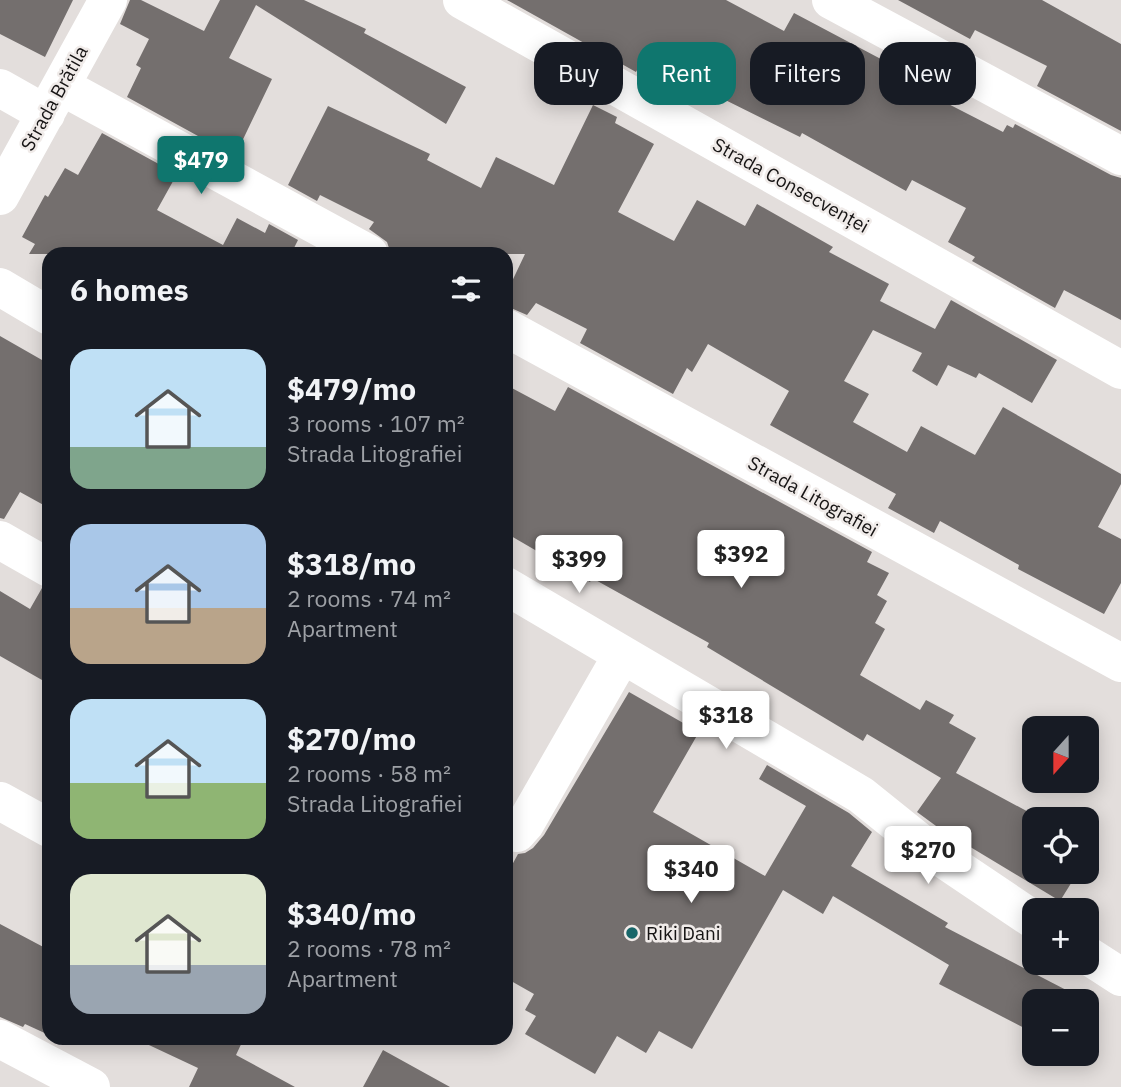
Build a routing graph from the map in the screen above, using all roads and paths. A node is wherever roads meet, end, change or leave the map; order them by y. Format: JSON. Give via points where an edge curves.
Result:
{"nodes":[{"id":1,"x":108,"y":0,"type":"edge"},
{"id":2,"x":461,"y":0,"type":"edge"},
{"id":3,"x":831,"y":0,"type":"edge"},
{"id":4,"x":0,"y":88,"type":"edge"},
{"id":5,"x":53,"y":100,"type":"junction"},
{"id":6,"x":1121,"y":156,"type":"edge"},
{"id":7,"x":0,"y":196,"type":"edge"},
{"id":8,"x":355,"y":247,"type":"edge"},
{"id":9,"x":0,"y":287,"type":"edge"},
{"id":10,"x":42,"y":312,"type":"edge"},
{"id":11,"x":513,"y":332,"type":"edge"},
{"id":12,"x":1121,"y":370,"type":"edge"},
{"id":13,"x":0,"y":540,"type":"edge"},
{"id":14,"x":42,"y":564,"type":"edge"},
{"id":15,"x":513,"y":590,"type":"edge"},
{"id":16,"x":622,"y":655,"type":"junction"},
{"id":17,"x":1121,"y":663,"type":"edge"},
{"id":18,"x":0,"y":801,"type":"edge"},
{"id":19,"x":42,"y":824,"type":"edge"},
{"id":20,"x":513,"y":832,"type":"edge"},
{"id":21,"x":1022,"y":912,"type":"edge"},
{"id":22,"x":1099,"y":963,"type":"edge"},
{"id":23,"x":1121,"y":977,"type":"edge"},
{"id":24,"x":0,"y":1039,"type":"edge"},
{"id":25,"x":91,"y":1087,"type":"edge"}],
"edges":[{"from":1,"to":5,"type":"street","name":"Strada Brătila"},
{"from":2,"to":12,"type":"street","name":"Strada Consecvenței"},
{"from":3,"to":6,"type":"street"},
{"from":4,"to":5,"type":"street"},
{"from":5,"to":7,"type":"street","name":"Strada Brătila"},
{"from":5,"to":8,"type":"street"},
{"from":9,"to":10,"type":"street"},
{"from":11,"to":17,"type":"street","name":"Strada Litografiei"},
{"from":13,"to":14,"type":"street"},
{"from":15,"to":16,"type":"street"},
{"from":16,"to":20,"type":"street","via":[[526,824]]},
{"from":16,"to":21,"type":"street","via":[[861,795],[927,848]]},
{"from":18,"to":19,"type":"street"},
{"from":22,"to":23,"type":"street"},
{"from":24,"to":25,"type":"street"}]}
